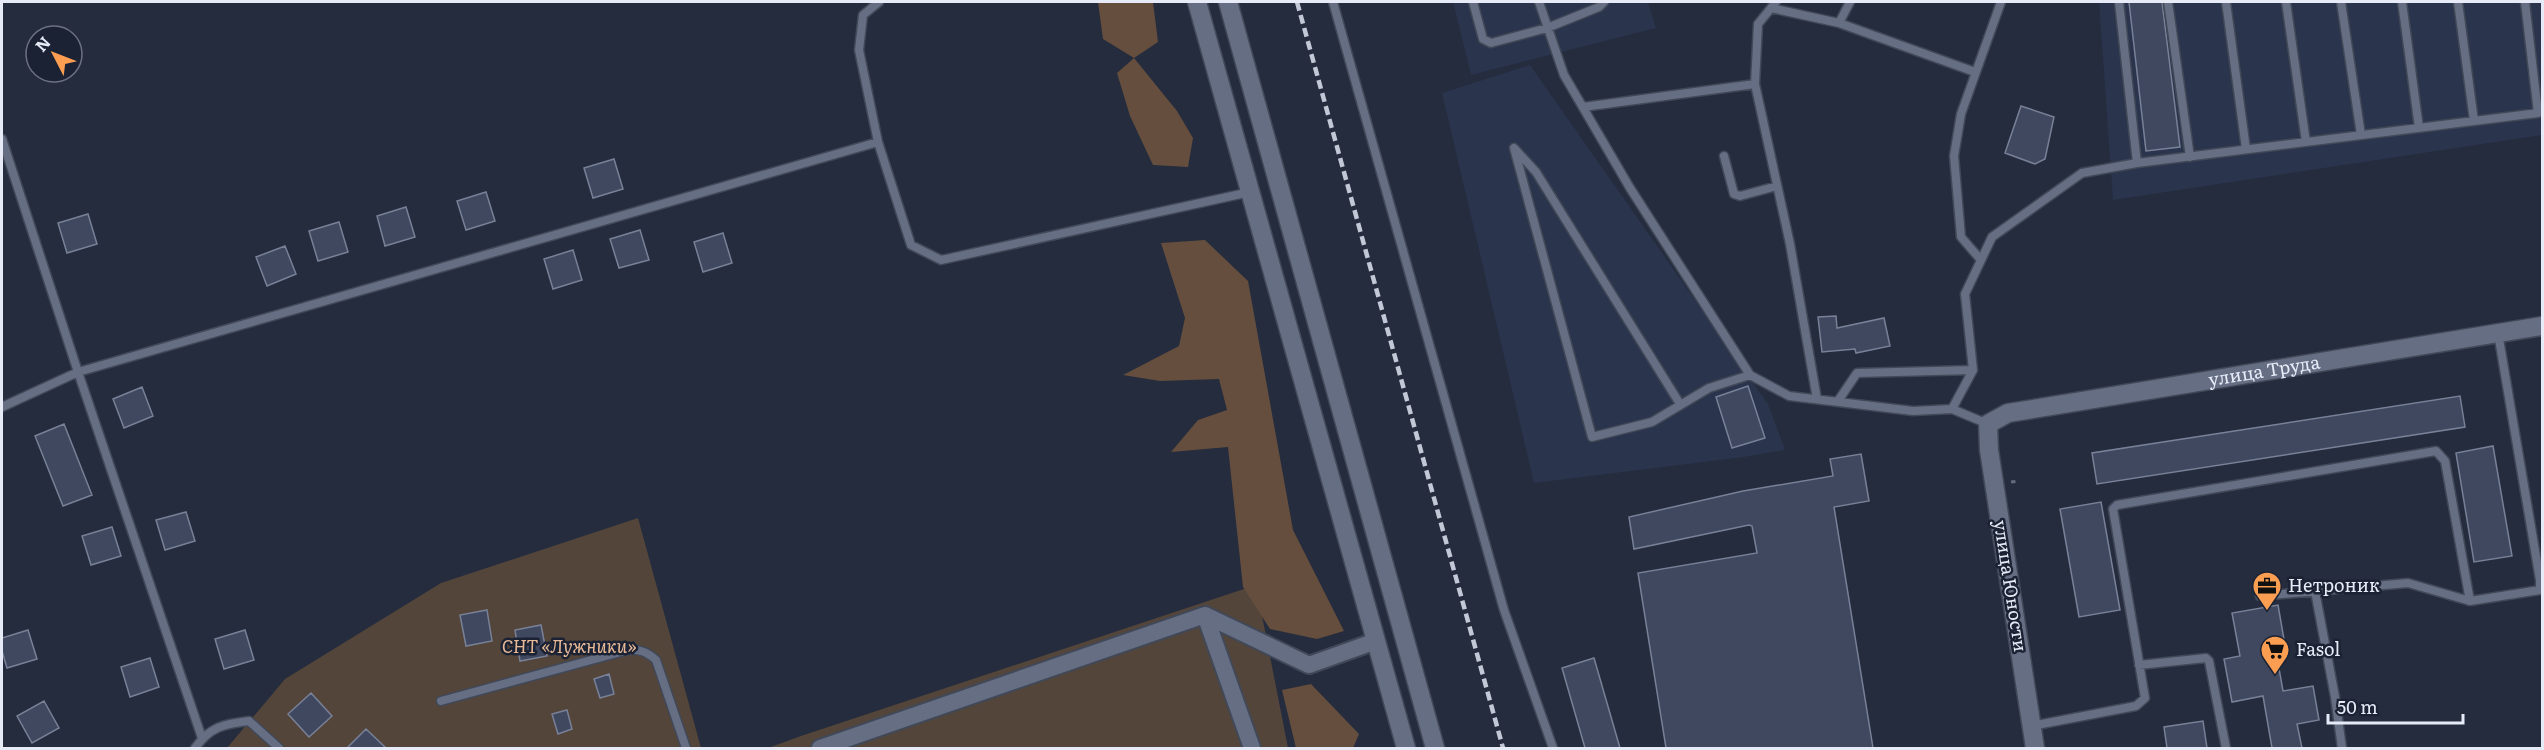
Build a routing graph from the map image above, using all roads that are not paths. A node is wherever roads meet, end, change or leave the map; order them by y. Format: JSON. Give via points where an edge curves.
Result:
{"nodes":[{"id":1,"x":879,"y":2,"type":"edge"},
{"id":2,"x":1197,"y":2,"type":"edge"},
{"id":3,"x":1228,"y":2,"type":"edge"},
{"id":4,"x":1333,"y":2,"type":"edge"},
{"id":5,"x":1473,"y":2,"type":"edge"},
{"id":6,"x":1539,"y":2,"type":"edge"},
{"id":7,"x":1604,"y":2,"type":"edge"},
{"id":8,"x":1850,"y":2,"type":"edge"},
{"id":9,"x":2001,"y":2,"type":"edge"},
{"id":10,"x":2119,"y":2,"type":"edge"},
{"id":11,"x":2168,"y":2,"type":"edge"},
{"id":12,"x":2226,"y":2,"type":"edge"},
{"id":13,"x":2286,"y":2,"type":"edge"},
{"id":14,"x":2341,"y":2,"type":"edge"},
{"id":15,"x":2402,"y":2,"type":"edge"},
{"id":16,"x":2458,"y":2,"type":"edge"},
{"id":17,"x":2524,"y":2,"type":"edge"},
{"id":18,"x":1774,"y":5,"type":"edge"},
{"id":19,"x":1839,"y":23,"type":"junction"},
{"id":20,"x":1547,"y":28,"type":"junction"},
{"id":21,"x":1975,"y":72,"type":"junction"},
{"id":22,"x":1755,"y":84,"type":"junction"},
{"id":23,"x":1583,"y":107,"type":"junction"},
{"id":24,"x":2474,"y":121,"type":"junction"},
{"id":25,"x":2419,"y":128,"type":"junction"},
{"id":26,"x":2361,"y":135,"type":"junction"},
{"id":27,"x":2,"y":139,"type":"edge"},
{"id":28,"x":878,"y":141,"type":"junction"},
{"id":29,"x":2306,"y":142,"type":"junction"},
{"id":30,"x":2246,"y":149,"type":"junction"},
{"id":31,"x":1724,"y":156,"type":"dead end"},
{"id":32,"x":2190,"y":157,"type":"junction"},
{"id":33,"x":2138,"y":163,"type":"junction"},
{"id":34,"x":1777,"y":186,"type":"junction"},
{"id":35,"x":1250,"y":192,"type":"junction"},
{"id":36,"x":1982,"y":260,"type":"junction"},
{"id":37,"x":2542,"y":326,"type":"edge"},
{"id":38,"x":2498,"y":333,"type":"junction"},
{"id":39,"x":1973,"y":370,"type":"junction"},
{"id":40,"x":78,"y":372,"type":"junction"},
{"id":41,"x":1750,"y":375,"type":"junction"},
{"id":42,"x":1817,"y":399,"type":"junction"},
{"id":43,"x":1838,"y":401,"type":"junction"},
{"id":44,"x":1680,"y":404,"type":"junction"},
{"id":45,"x":2,"y":407,"type":"edge"},
{"id":46,"x":1952,"y":409,"type":"junction"},
{"id":47,"x":1988,"y":424,"type":"junction"},
{"id":48,"x":2315,"y":591,"type":"junction"},
{"id":49,"x":2260,"y":596,"type":"dead end"},
{"id":50,"x":2470,"y":601,"type":"junction"},
{"id":51,"x":1205,"y":615,"type":"junction"},
{"id":52,"x":1376,"y":641,"type":"junction"},
{"id":53,"x":2139,"y":664,"type":"junction"},
{"id":54,"x":441,"y":701,"type":"dead end"},
{"id":55,"x":2031,"y":726,"type":"junction"},
{"id":56,"x":202,"y":738,"type":"junction"},
{"id":57,"x":850,"y":743,"type":"edge"},
{"id":58,"x":195,"y":748,"type":"edge"},
{"id":59,"x":279,"y":748,"type":"edge"},
{"id":60,"x":686,"y":748,"type":"edge"},
{"id":61,"x":820,"y":748,"type":"edge"},
{"id":62,"x":1252,"y":748,"type":"edge"},
{"id":63,"x":1406,"y":748,"type":"edge"},
{"id":64,"x":1436,"y":748,"type":"edge"},
{"id":65,"x":1553,"y":748,"type":"edge"},
{"id":66,"x":2035,"y":748,"type":"edge"},
{"id":67,"x":2226,"y":748,"type":"edge"},
{"id":68,"x":2342,"y":748,"type":"edge"}],
"edges":[{"from":1,"to":28,"type":"lane","via":[[863,15],[859,50]]},
{"from":2,"to":35,"type":"main road"},
{"from":3,"to":64,"type":"main road"},
{"from":4,"to":65,"type":"lane","via":[[1504,610]]},
{"from":5,"to":20,"type":"lane","via":[[1483,39],[1491,43]]},
{"from":6,"to":20,"type":"lane"},
{"from":7,"to":20,"type":"lane"},
{"from":8,"to":19,"type":"lane"},
{"from":9,"to":21,"type":"lane"},
{"from":10,"to":33,"type":"lane"},
{"from":11,"to":32,"type":"lane"},
{"from":12,"to":30,"type":"lane"},
{"from":13,"to":29,"type":"lane"},
{"from":14,"to":26,"type":"lane"},
{"from":15,"to":25,"type":"lane"},
{"from":16,"to":24,"type":"lane"},
{"from":17,"to":24,"type":"lane","via":[[2538,112]]},
{"from":18,"to":19,"type":"lane"},
{"from":18,"to":22,"type":"lane","via":[[1758,24]]},
{"from":19,"to":21,"type":"lane"},
{"from":20,"to":23,"type":"lane","via":[[1564,75]]},
{"from":21,"to":36,"type":"lane","via":[[1961,114],[1954,156],[1961,237]]},
{"from":22,"to":23,"type":"lane"},
{"from":22,"to":34,"type":"lane"},
{"from":23,"to":41,"type":"lane"},
{"from":24,"to":25,"type":"lane"},
{"from":25,"to":26,"type":"lane"},
{"from":26,"to":29,"type":"lane"},
{"from":27,"to":40,"type":"lane"},
{"from":28,"to":35,"type":"lane","via":[[911,245],[941,260]]},
{"from":28,"to":40,"type":"lane"},
{"from":29,"to":30,"type":"lane"},
{"from":30,"to":32,"type":"lane"},
{"from":31,"to":34,"type":"lane","via":[[1734,194],[1740,196]]},
{"from":32,"to":33,"type":"lane"},
{"from":33,"to":36,"type":"lane","via":[[2082,173],[1992,237]]},
{"from":34,"to":42,"type":"lane"},
{"from":35,"to":52,"type":"main road"},
{"from":36,"to":39,"type":"lane","via":[[1965,294]]},
{"from":37,"to":38,"type":"main road","name":"улица Труда"},
{"from":38,"to":47,"type":"main road","name":"улица Труда","via":[[2008,413]]},
{"from":38,"to":50,"type":"lane","via":[[2541,586],[2535,592]]},
{"from":39,"to":43,"type":"lane","via":[[1857,373]]},
{"from":39,"to":46,"type":"lane"},
{"from":40,"to":45,"type":"lane"},
{"from":40,"to":56,"type":"lane"},
{"from":41,"to":42,"type":"lane","via":[[1790,396]]},
{"from":41,"to":44,"type":"lane","via":[[1709,388]]},
{"from":42,"to":43,"type":"lane"},
{"from":43,"to":46,"type":"lane","via":[[1914,411]]},
{"from":44,"to":44,"type":"lane","via":[[1652,422],[1592,437],[1514,148],[1536,172]]},
{"from":46,"to":47,"type":"lane"},
{"from":47,"to":55,"type":"main road","name":"улица Юности"},
{"from":48,"to":49,"type":"lane"},
{"from":48,"to":50,"type":"lane","via":[[2408,583]]},
{"from":48,"to":68,"type":"lane"},
{"from":50,"to":53,"type":"lane","via":[[2445,461],[2436,451],[2121,504],[2113,509]]},
{"from":51,"to":52,"type":"street","via":[[1309,665]]},
{"from":51,"to":57,"type":"street"},
{"from":51,"to":62,"type":"street"},
{"from":52,"to":63,"type":"main road"},
{"from":53,"to":55,"type":"lane","via":[[2145,698],[2136,706]]},
{"from":53,"to":67,"type":"lane","via":[[2206,658]]},
{"from":54,"to":60,"type":"lane","via":[[639,650],[656,660]]},
{"from":55,"to":66,"type":"main road","name":"улица Юности"},
{"from":56,"to":58,"type":"lane"},
{"from":56,"to":59,"type":"lane","via":[[222,724],[249,721]]},
{"from":57,"to":61,"type":"street"}]}
